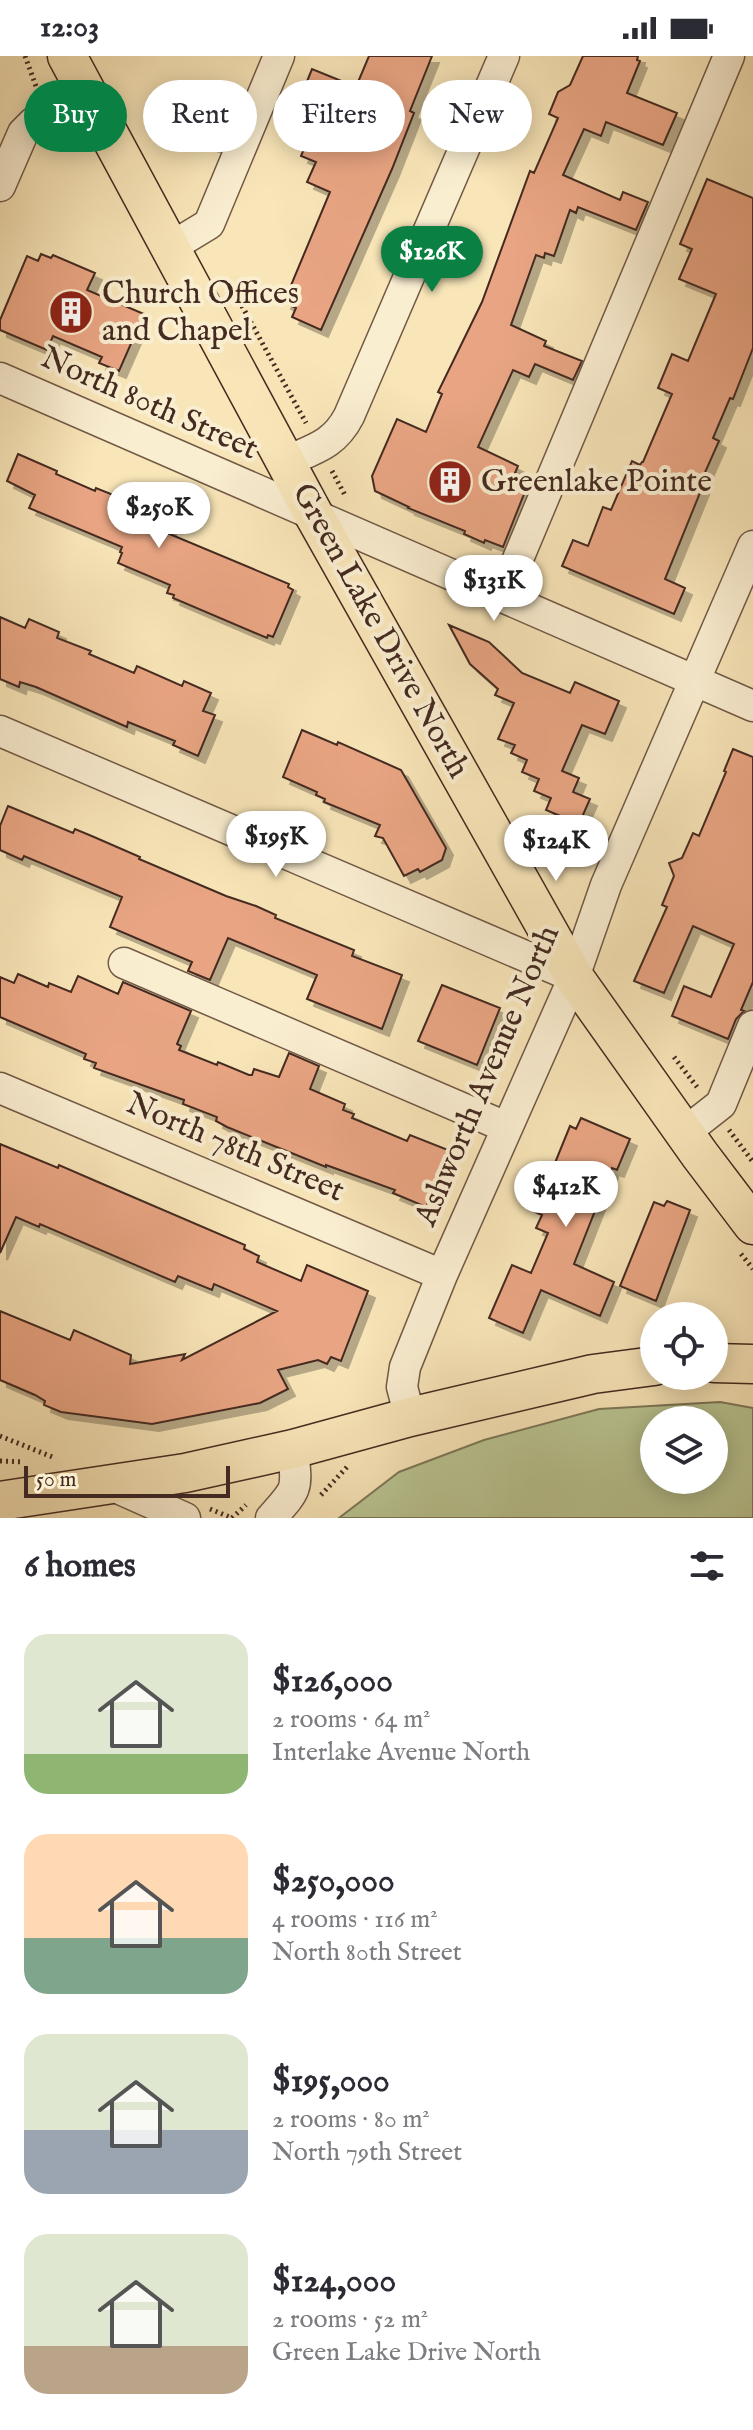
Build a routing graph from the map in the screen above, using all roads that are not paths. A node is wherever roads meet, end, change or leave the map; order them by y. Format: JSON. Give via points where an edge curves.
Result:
{"nodes":[{"id":1,"x":67,"y":56,"type":"edge"},
{"id":2,"x":279,"y":56,"type":"edge"},
{"id":3,"x":504,"y":56,"type":"edge"},
{"id":4,"x":729,"y":56,"type":"edge"},
{"id":5,"x":80,"y":80,"type":"edge"},
{"id":6,"x":24,"y":132,"type":"edge"},
{"id":7,"x":120,"y":152,"type":"edge"},
{"id":8,"x":0,"y":186,"type":"edge"},
{"id":9,"x":171,"y":247,"type":"junction"},
{"id":10,"x":0,"y":378,"type":"edge"},
{"id":11,"x":285,"y":462,"type":"junction"},
{"id":12,"x":314,"y":515,"type":"junction"},
{"id":13,"x":753,"y":546,"type":"edge"},
{"id":14,"x":502,"y":597,"type":"junction"},
{"id":15,"x":696,"y":681,"type":"junction"},
{"id":16,"x":753,"y":706,"type":"edge"},
{"id":17,"x":0,"y":731,"type":"edge"},
{"id":18,"x":124,"y":963,"type":"dead end"},
{"id":19,"x":574,"y":977,"type":"junction"},
{"id":20,"x":753,"y":1026,"type":"edge"},
{"id":21,"x":0,"y":1088,"type":"edge"},
{"id":22,"x":506,"y":1127,"type":"junction"},
{"id":23,"x":684,"y":1133,"type":"junction"},
{"id":24,"x":753,"y":1225,"type":"edge"},
{"id":25,"x":442,"y":1275,"type":"junction"},
{"id":26,"x":728,"y":1363,"type":"edge"},
{"id":27,"x":753,"y":1364,"type":"edge"},
{"id":28,"x":640,"y":1368,"type":"edge"},
{"id":29,"x":410,"y":1417,"type":"junction"},
{"id":30,"x":293,"y":1449,"type":"junction"},
{"id":31,"x":111,"y":1485,"type":"junction"},
{"id":32,"x":19,"y":1506,"type":"edge"},
{"id":33,"x":185,"y":1518,"type":"edge"},
{"id":34,"x":271,"y":1518,"type":"edge"}],
"edges":[{"from":1,"to":5,"type":"main road","name":"Green Lake Drive North"},
{"from":2,"to":9,"type":"street","via":[[209,224]]},
{"from":3,"to":11,"type":"street","via":[[349,416],[327,444]]},
{"from":4,"to":14,"type":"street"},
{"from":6,"to":8,"type":"street"},
{"from":7,"to":9,"type":"main road","name":"Green Lake Drive North"},
{"from":9,"to":11,"type":"main road","name":"Green Lake Drive North"},
{"from":10,"to":12,"type":"street","name":"North 80th Street"},
{"from":11,"to":12,"type":"main road","name":"Green Lake Drive North"},
{"from":12,"to":14,"type":"street","name":"North 80th Street"},
{"from":12,"to":19,"type":"main road","name":"Green Lake Drive North"},
{"from":13,"to":15,"type":"street","name":"Ashworth Avenue North"},
{"from":14,"to":15,"type":"street","name":"North 80th Street"},
{"from":15,"to":16,"type":"street","name":"North 80th Street"},
{"from":15,"to":19,"type":"street","name":"Ashworth Avenue North","via":[[606,885]]},
{"from":17,"to":19,"type":"street"},
{"from":18,"to":22,"type":"street"},
{"from":19,"to":22,"type":"street","name":"Ashworth Avenue North"},
{"from":19,"to":23,"type":"main road","name":"Green Lake Drive North"},
{"from":20,"to":23,"type":"street","via":[[721,1104]]},
{"from":21,"to":25,"type":"street","name":"North 78th Street"},
{"from":22,"to":25,"type":"street","name":"Ashworth Avenue North"},
{"from":23,"to":24,"type":"main road","name":"Green Lake Drive North"},
{"from":25,"to":29,"type":"street","name":"Ashworth Avenue North","via":[[405,1367],[402,1387]]},
{"from":26,"to":27,"type":"main road"},
{"from":28,"to":29,"type":"main road"},
{"from":29,"to":30,"type":"main road"},
{"from":30,"to":31,"type":"main road"},
{"from":30,"to":34,"type":"street","via":[[295,1490]]},
{"from":31,"to":32,"type":"main road"},
{"from":31,"to":33,"type":"street"}]}
